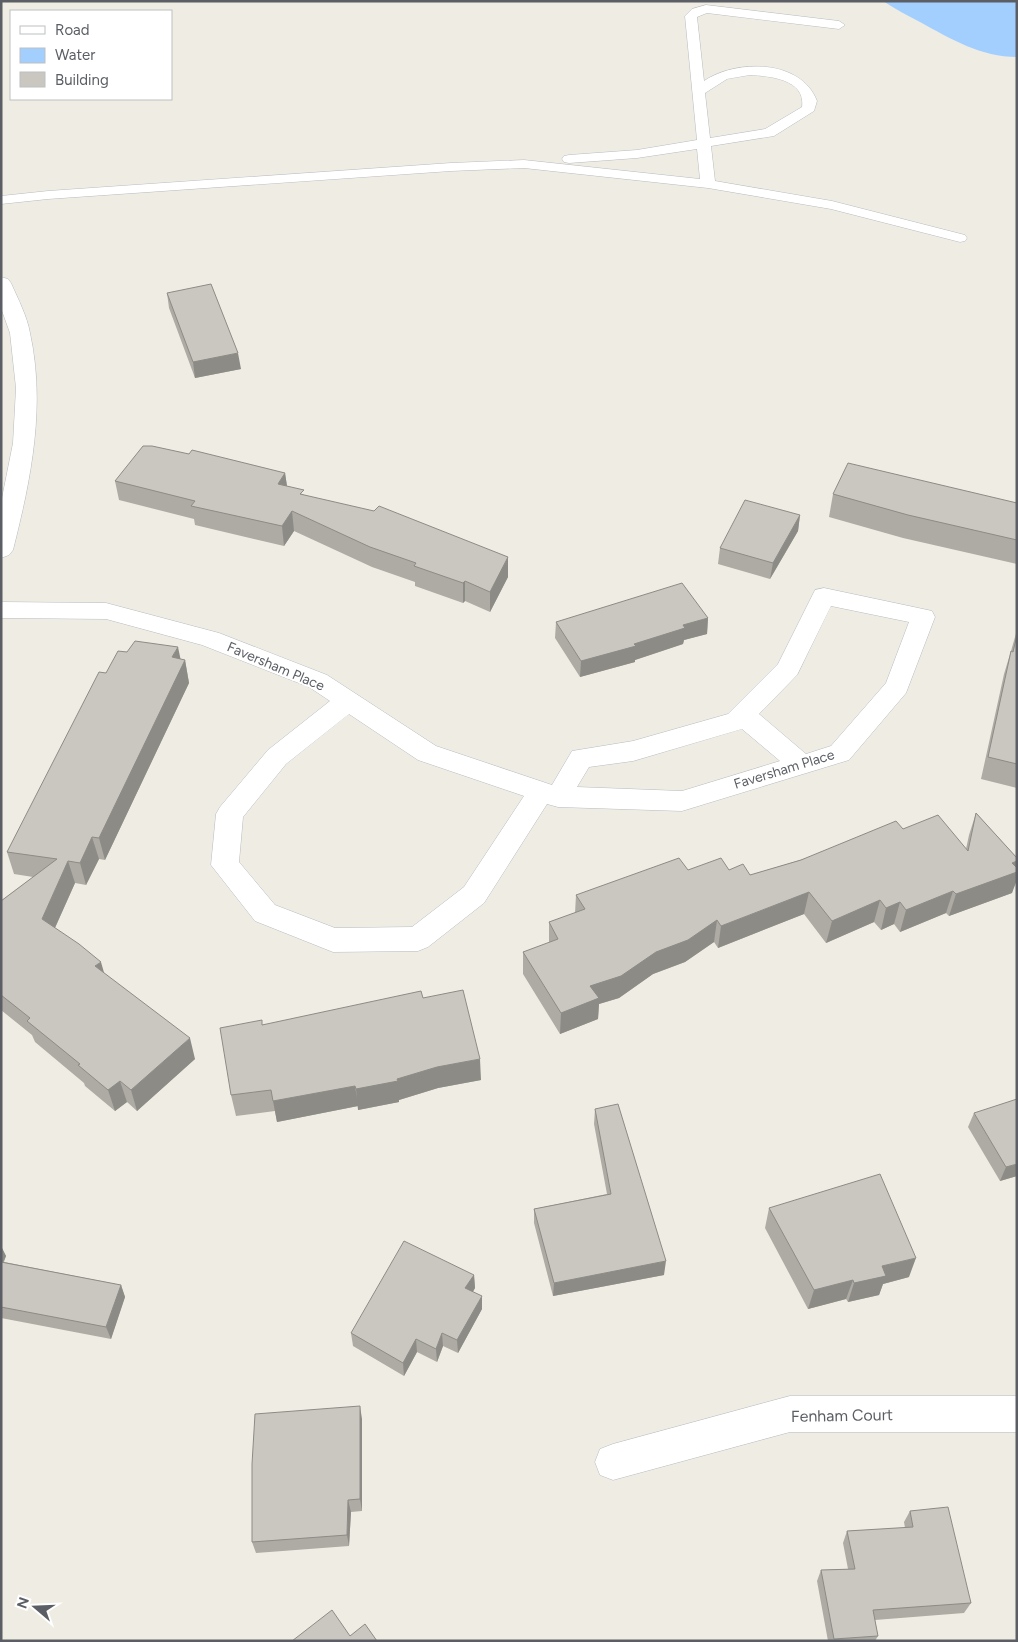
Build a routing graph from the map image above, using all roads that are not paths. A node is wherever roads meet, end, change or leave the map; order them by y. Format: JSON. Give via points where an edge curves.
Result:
{"nodes":[{"id":1,"x":840,"y":25,"type":"dead end"},
{"id":2,"x":699,"y":91,"type":"junction"},
{"id":3,"x":704,"y":144,"type":"junction"},
{"id":4,"x":524,"y":164,"type":"junction"},
{"id":5,"x":708,"y":184,"type":"junction"},
{"id":6,"x":1,"y":200,"type":"edge"},
{"id":7,"x":960,"y":238,"type":"dead end"},
{"id":8,"x":1,"y":283,"type":"edge"},
{"id":9,"x":1,"y":550,"type":"edge"},
{"id":10,"x":1,"y":610,"type":"edge"},
{"id":11,"x":348,"y":701,"type":"junction"},
{"id":12,"x":743,"y":714,"type":"junction"},
{"id":13,"x":802,"y":765,"type":"junction"},
{"id":14,"x":549,"y":794,"type":"junction"},
{"id":15,"x":1017,"y":1414,"type":"edge"},
{"id":16,"x":613,"y":1462,"type":"dead end"}],
"edges":[{"from":1,"to":2,"type":"lane","via":[[706,8],[696,12],[692,16]]},
{"from":2,"to":3,"type":"lane"},
{"from":2,"to":3,"type":"lane","via":[[723,76],[767,72],[799,83],[810,100],[809,108],[799,116],[769,132]]},
{"from":3,"to":4,"type":"lane","via":[[638,154]]},
{"from":3,"to":5,"type":"lane"},
{"from":4,"to":5,"type":"lane"},
{"from":4,"to":6,"type":"lane","via":[[48,194]]},
{"from":5,"to":7,"type":"lane","via":[[832,205]]},
{"from":8,"to":9,"type":"street","via":[[20,332],[27,401],[24,452]]},
{"from":10,"to":11,"type":"street","name":"Faversham Place","via":[[106,611],[210,639],[318,681]]},
{"from":11,"to":14,"type":"street","name":"Faversham Place","via":[[427,753]]},
{"from":11,"to":14,"type":"street","via":[[277,757],[230,814],[225,865],[265,913],[333,940],[418,939],[474,895]]},
{"from":12,"to":13,"type":"street"},
{"from":12,"to":13,"type":"street","name":"Faversham Place","via":[[788,669],[824,596],[923,617],[897,687],[840,753]]},
{"from":12,"to":14,"type":"street","name":"Faversham Place","via":[[737,721],[633,751],[581,758]]},
{"from":13,"to":14,"type":"street","name":"Faversham Place","via":[[682,801]]},
{"from":15,"to":16,"type":"street","name":"Fenham Court","via":[[790,1414]]}]}
